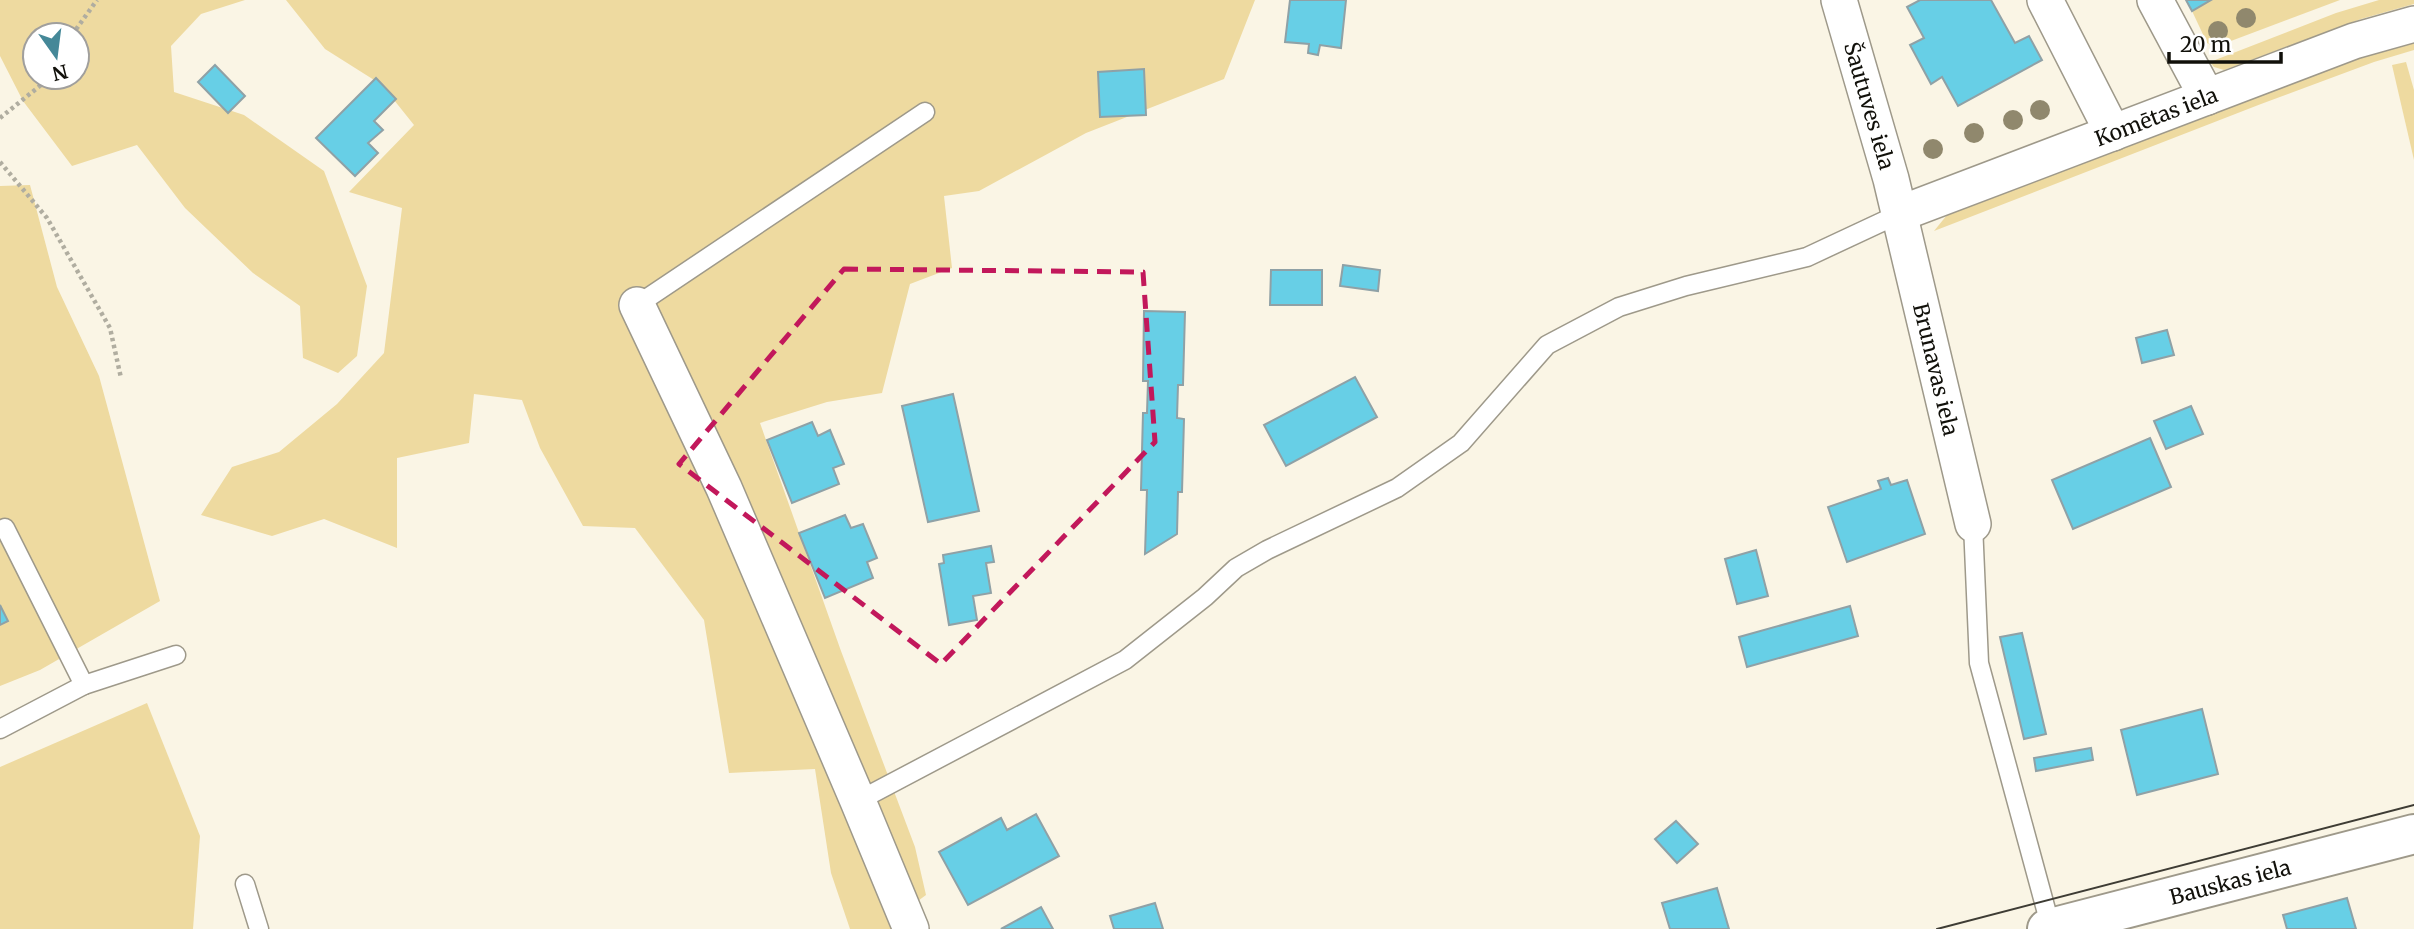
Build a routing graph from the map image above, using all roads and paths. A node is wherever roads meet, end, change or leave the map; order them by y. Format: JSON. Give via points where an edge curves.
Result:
{"nodes":[{"id":1,"x":97,"y":0,"type":"edge"},
{"id":2,"x":1839,"y":0,"type":"edge"},
{"id":3,"x":2045,"y":0,"type":"edge"},
{"id":4,"x":2155,"y":0,"type":"edge"},
{"id":5,"x":82,"y":21,"type":"edge"},
{"id":6,"x":2414,"y":24,"type":"edge"},
{"id":7,"x":34,"y":91,"type":"edge"},
{"id":8,"x":2207,"y":97,"type":"junction"},
{"id":9,"x":925,"y":112,"type":"dead end"},
{"id":10,"x":0,"y":118,"type":"edge"},
{"id":11,"x":2113,"y":133,"type":"junction"},
{"id":12,"x":0,"y":162,"type":"edge"},
{"id":13,"x":1899,"y":214,"type":"junction"},
{"id":14,"x":637,"y":305,"type":"joint"},
{"id":15,"x":121,"y":379,"type":"dead end"},
{"id":16,"x":1973,"y":524,"type":"joint"},
{"id":17,"x":5,"y":528,"type":"dead end"},
{"id":18,"x":176,"y":655,"type":"dead end"},
{"id":19,"x":84,"y":685,"type":"junction"},
{"id":20,"x":0,"y":729,"type":"edge"},
{"id":21,"x":859,"y":801,"type":"junction"},
{"id":22,"x":2414,"y":834,"type":"edge"},
{"id":23,"x":245,"y":884,"type":"dead end"},
{"id":24,"x":260,"y":929,"type":"edge"},
{"id":25,"x":911,"y":929,"type":"edge"},
{"id":26,"x":2049,"y":929,"type":"edge"}],
"edges":[{"from":1,"to":5,"type":"path"},
{"from":2,"to":13,"type":"street","name":"Šautuves iela"},
{"from":3,"to":11,"type":"street"},
{"from":4,"to":8,"type":"street"},
{"from":6,"to":8,"type":"street","name":"Komētas iela","via":[[2354,41]]},
{"from":7,"to":10,"type":"path"},
{"from":8,"to":11,"type":"street","name":"Komētas iela"},
{"from":9,"to":14,"type":"lane"},
{"from":11,"to":13,"type":"street","name":"Komētas iela"},
{"from":12,"to":15,"type":"path","via":[[47,218],[110,328]]},
{"from":13,"to":16,"type":"street","name":"Brunavas iela"},
{"from":13,"to":21,"type":"lane","via":[[1807,257],[1619,307],[1547,345],[1461,443],[1397,488],[1236,568],[1125,660]]},
{"from":14,"to":21,"type":"street","via":[[724,488]]},
{"from":16,"to":26,"type":"lane","via":[[1979,663]]},
{"from":17,"to":19,"type":"lane"},
{"from":18,"to":19,"type":"lane"},
{"from":19,"to":20,"type":"lane"},
{"from":21,"to":25,"type":"street"},
{"from":22,"to":26,"type":"street","name":"Bauskas iela"},
{"from":23,"to":24,"type":"lane"}]}
